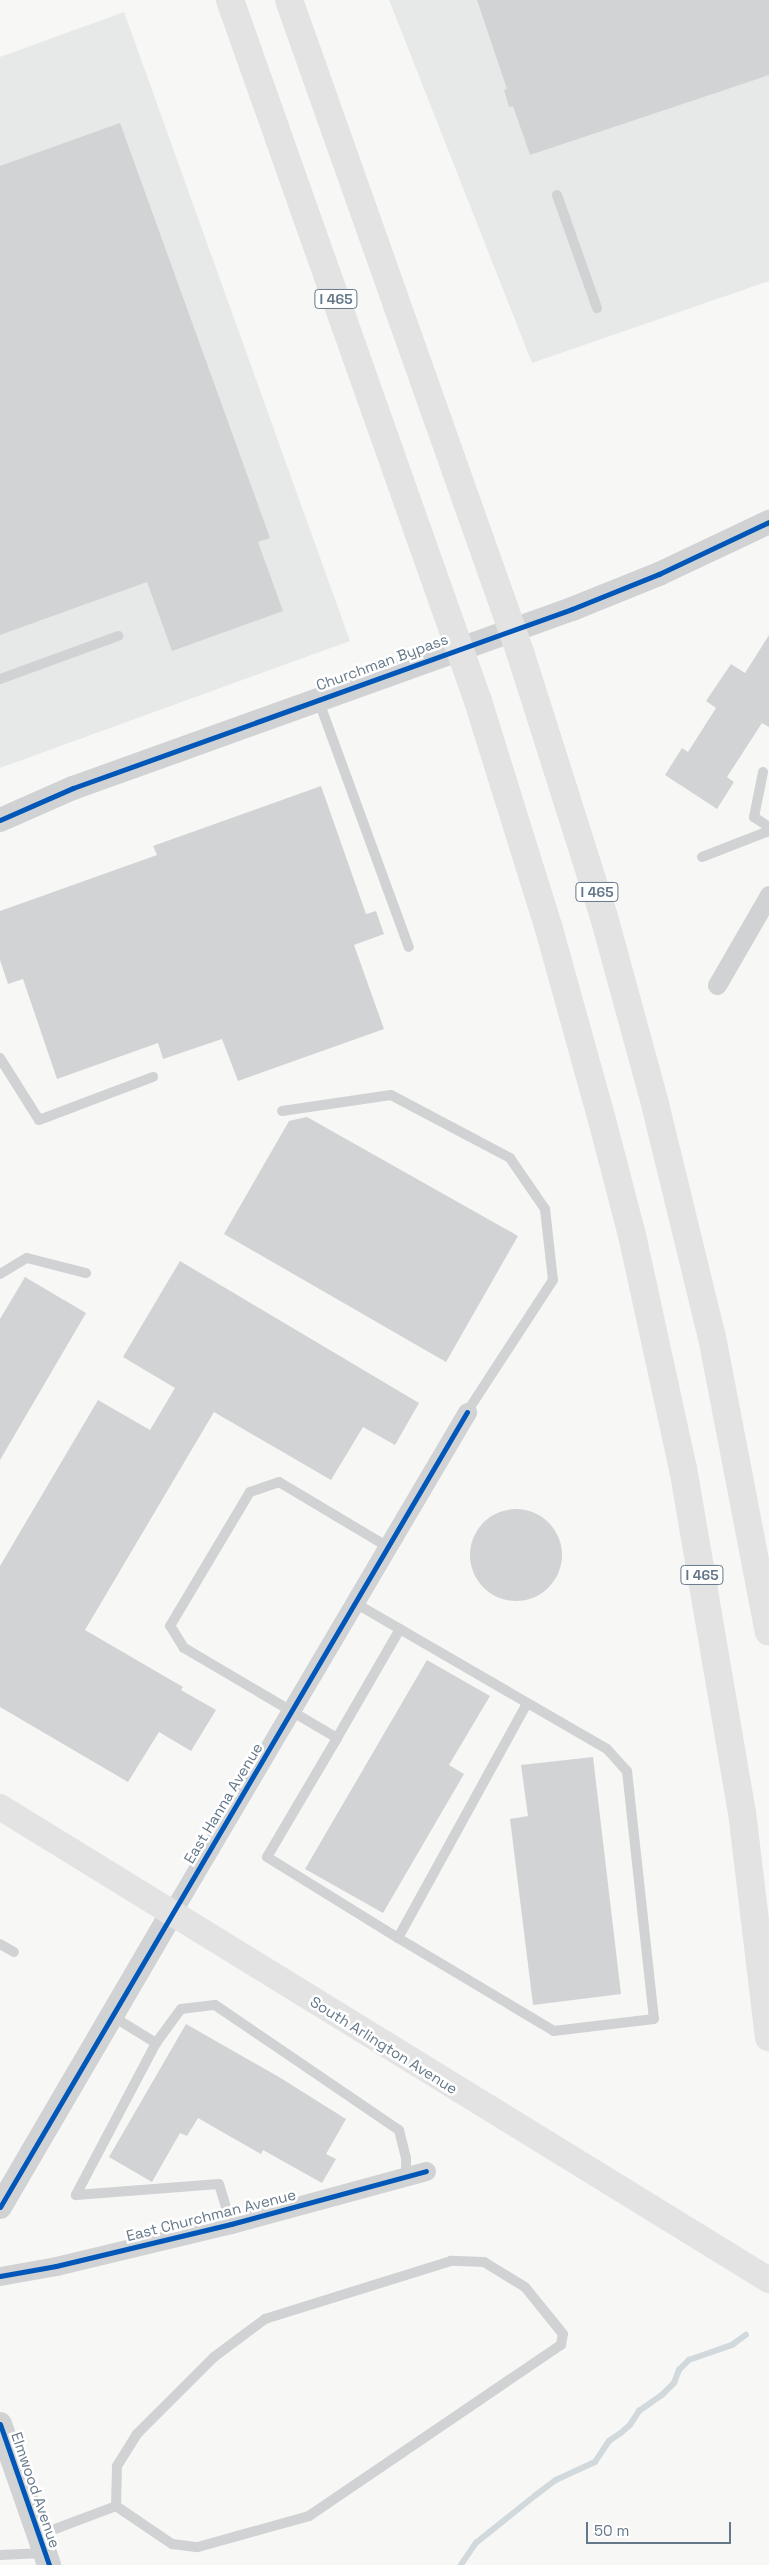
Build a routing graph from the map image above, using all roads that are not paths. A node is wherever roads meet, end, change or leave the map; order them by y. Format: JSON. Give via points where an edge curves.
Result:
{"nodes":[{"id":1,"x":289,"y":0,"type":"edge"},
{"id":2,"x":231,"y":2,"type":"edge"},
{"id":3,"x":557,"y":196,"type":"dead end"},
{"id":4,"x":597,"y":308,"type":"dead end"},
{"id":5,"x":769,"y":522,"type":"edge"},
{"id":6,"x":118,"y":636,"type":"dead end"},
{"id":7,"x":0,"y":679,"type":"edge"},
{"id":8,"x":318,"y":698,"type":"junction"},
{"id":9,"x":763,"y":772,"type":"dead end"},
{"id":10,"x":2,"y":815,"type":"edge"},
{"id":11,"x":769,"y":829,"type":"edge"},
{"id":12,"x":702,"y":857,"type":"dead end"},
{"id":13,"x":769,"y":895,"type":"edge"},
{"id":14,"x":409,"y":947,"type":"dead end"},
{"id":15,"x":717,"y":985,"type":"dead end"},
{"id":16,"x":0,"y":1058,"type":"edge"},
{"id":17,"x":152,"y":1077,"type":"dead end"},
{"id":18,"x":282,"y":1111,"type":"dead end"},
{"id":19,"x":86,"y":1273,"type":"dead end"},
{"id":20,"x":0,"y":1274,"type":"edge"},
{"id":21,"x":467,"y":1412,"type":"joint"},
{"id":22,"x":388,"y":1547,"type":"junction"},
{"id":23,"x":355,"y":1603,"type":"junction"},
{"id":24,"x":400,"y":1629,"type":"junction"},
{"id":25,"x":769,"y":1632,"type":"edge"},
{"id":26,"x":528,"y":1703,"type":"junction"},
{"id":27,"x":291,"y":1711,"type":"junction"},
{"id":28,"x":337,"y":1738,"type":"junction"},
{"id":29,"x":0,"y":1807,"type":"edge"},
{"id":30,"x":171,"y":1914,"type":"junction"},
{"id":31,"x":398,"y":1938,"type":"junction"},
{"id":32,"x":0,"y":1944,"type":"edge"},
{"id":33,"x":14,"y":1952,"type":"dead end"},
{"id":34,"x":112,"y":2016,"type":"junction"},
{"id":35,"x":769,"y":2037,"type":"edge"},
{"id":36,"x":156,"y":2043,"type":"junction"},
{"id":37,"x":426,"y":2172,"type":"dead end"},
{"id":38,"x":406,"y":2176,"type":"junction"},
{"id":39,"x":0,"y":2207,"type":"edge"},
{"id":40,"x":231,"y":2224,"type":"junction"},
{"id":41,"x":0,"y":2276,"type":"edge"},
{"id":42,"x":769,"y":2280,"type":"edge"},
{"id":43,"x":0,"y":2424,"type":"edge"},
{"id":44,"x":116,"y":2506,"type":"junction"},
{"id":45,"x":44,"y":2551,"type":"edge"},
{"id":46,"x":0,"y":2555,"type":"edge"}],
"edges":[{"from":1,"to":25,"type":"highway","number":"I 465","via":[[530,683],[604,917],[712,1337]]},
{"from":2,"to":35,"type":"highway","number":"I 465","via":[[478,701],[548,929],[599,1111],[658,1351],[704,1585],[742,1812]]},
{"from":3,"to":4,"type":"lane"},
{"from":5,"to":8,"type":"street","name":"Churchman Bypass","via":[[660,574],[572,609]]},
{"from":6,"to":7,"type":"lane"},
{"from":8,"to":10,"type":"street","name":"Churchman Bypass"},
{"from":8,"to":14,"type":"lane"},
{"from":9,"to":11,"type":"lane","via":[[754,818]]},
{"from":11,"to":12,"type":"lane"},
{"from":13,"to":15,"type":"street"},
{"from":16,"to":17,"type":"lane","via":[[39,1120]]},
{"from":18,"to":21,"type":"lane","via":[[391,1095],[510,1158],[545,1208],[553,1280]]},
{"from":19,"to":20,"type":"lane","via":[[27,1258]]},
{"from":21,"to":22,"type":"street","name":"East Hanna Avenue"},
{"from":22,"to":23,"type":"street","name":"East Hanna Avenue"},
{"from":22,"to":27,"type":"lane","via":[[279,1482],[250,1492],[170,1626],[184,1648]]},
{"from":23,"to":24,"type":"lane"},
{"from":23,"to":27,"type":"street","name":"East Hanna Avenue"},
{"from":24,"to":26,"type":"lane"},
{"from":24,"to":28,"type":"lane"},
{"from":26,"to":31,"type":"lane"},
{"from":26,"to":31,"type":"lane","via":[[606,1749],[627,1771],[654,2019],[554,2031]]},
{"from":27,"to":28,"type":"lane"},
{"from":27,"to":30,"type":"street","name":"East Hanna Avenue"},
{"from":28,"to":31,"type":"lane","via":[[267,1857]]},
{"from":29,"to":30,"type":"main road","name":"South Arlington Avenue"},
{"from":30,"to":34,"type":"street","name":"East Hanna Avenue"},
{"from":30,"to":42,"type":"main road","name":"South Arlington Avenue"},
{"from":32,"to":33,"type":"lane"},
{"from":34,"to":36,"type":"lane"},
{"from":34,"to":39,"type":"street","name":"East Hanna Avenue"},
{"from":36,"to":38,"type":"lane","via":[[181,2009],[215,2005],[399,2130],[406,2158]]},
{"from":36,"to":40,"type":"lane","via":[[76,2195],[219,2184]]},
{"from":37,"to":38,"type":"street","name":"East Churchman Avenue"},
{"from":38,"to":40,"type":"street","name":"East Churchman Avenue"},
{"from":40,"to":41,"type":"street","name":"East Churchman Avenue","via":[[56,2266]]},
{"from":43,"to":45,"type":"street","name":"Elmwood Avenue"},
{"from":44,"to":44,"type":"lane","via":[[172,2544],[198,2547],[309,2516],[561,2345],[563,2334],[525,2288],[484,2262],[451,2261],[265,2319],[214,2358],[137,2434],[117,2466]]},
{"from":44,"to":45,"type":"lane"},
{"from":45,"to":46,"type":"lane"}]}
